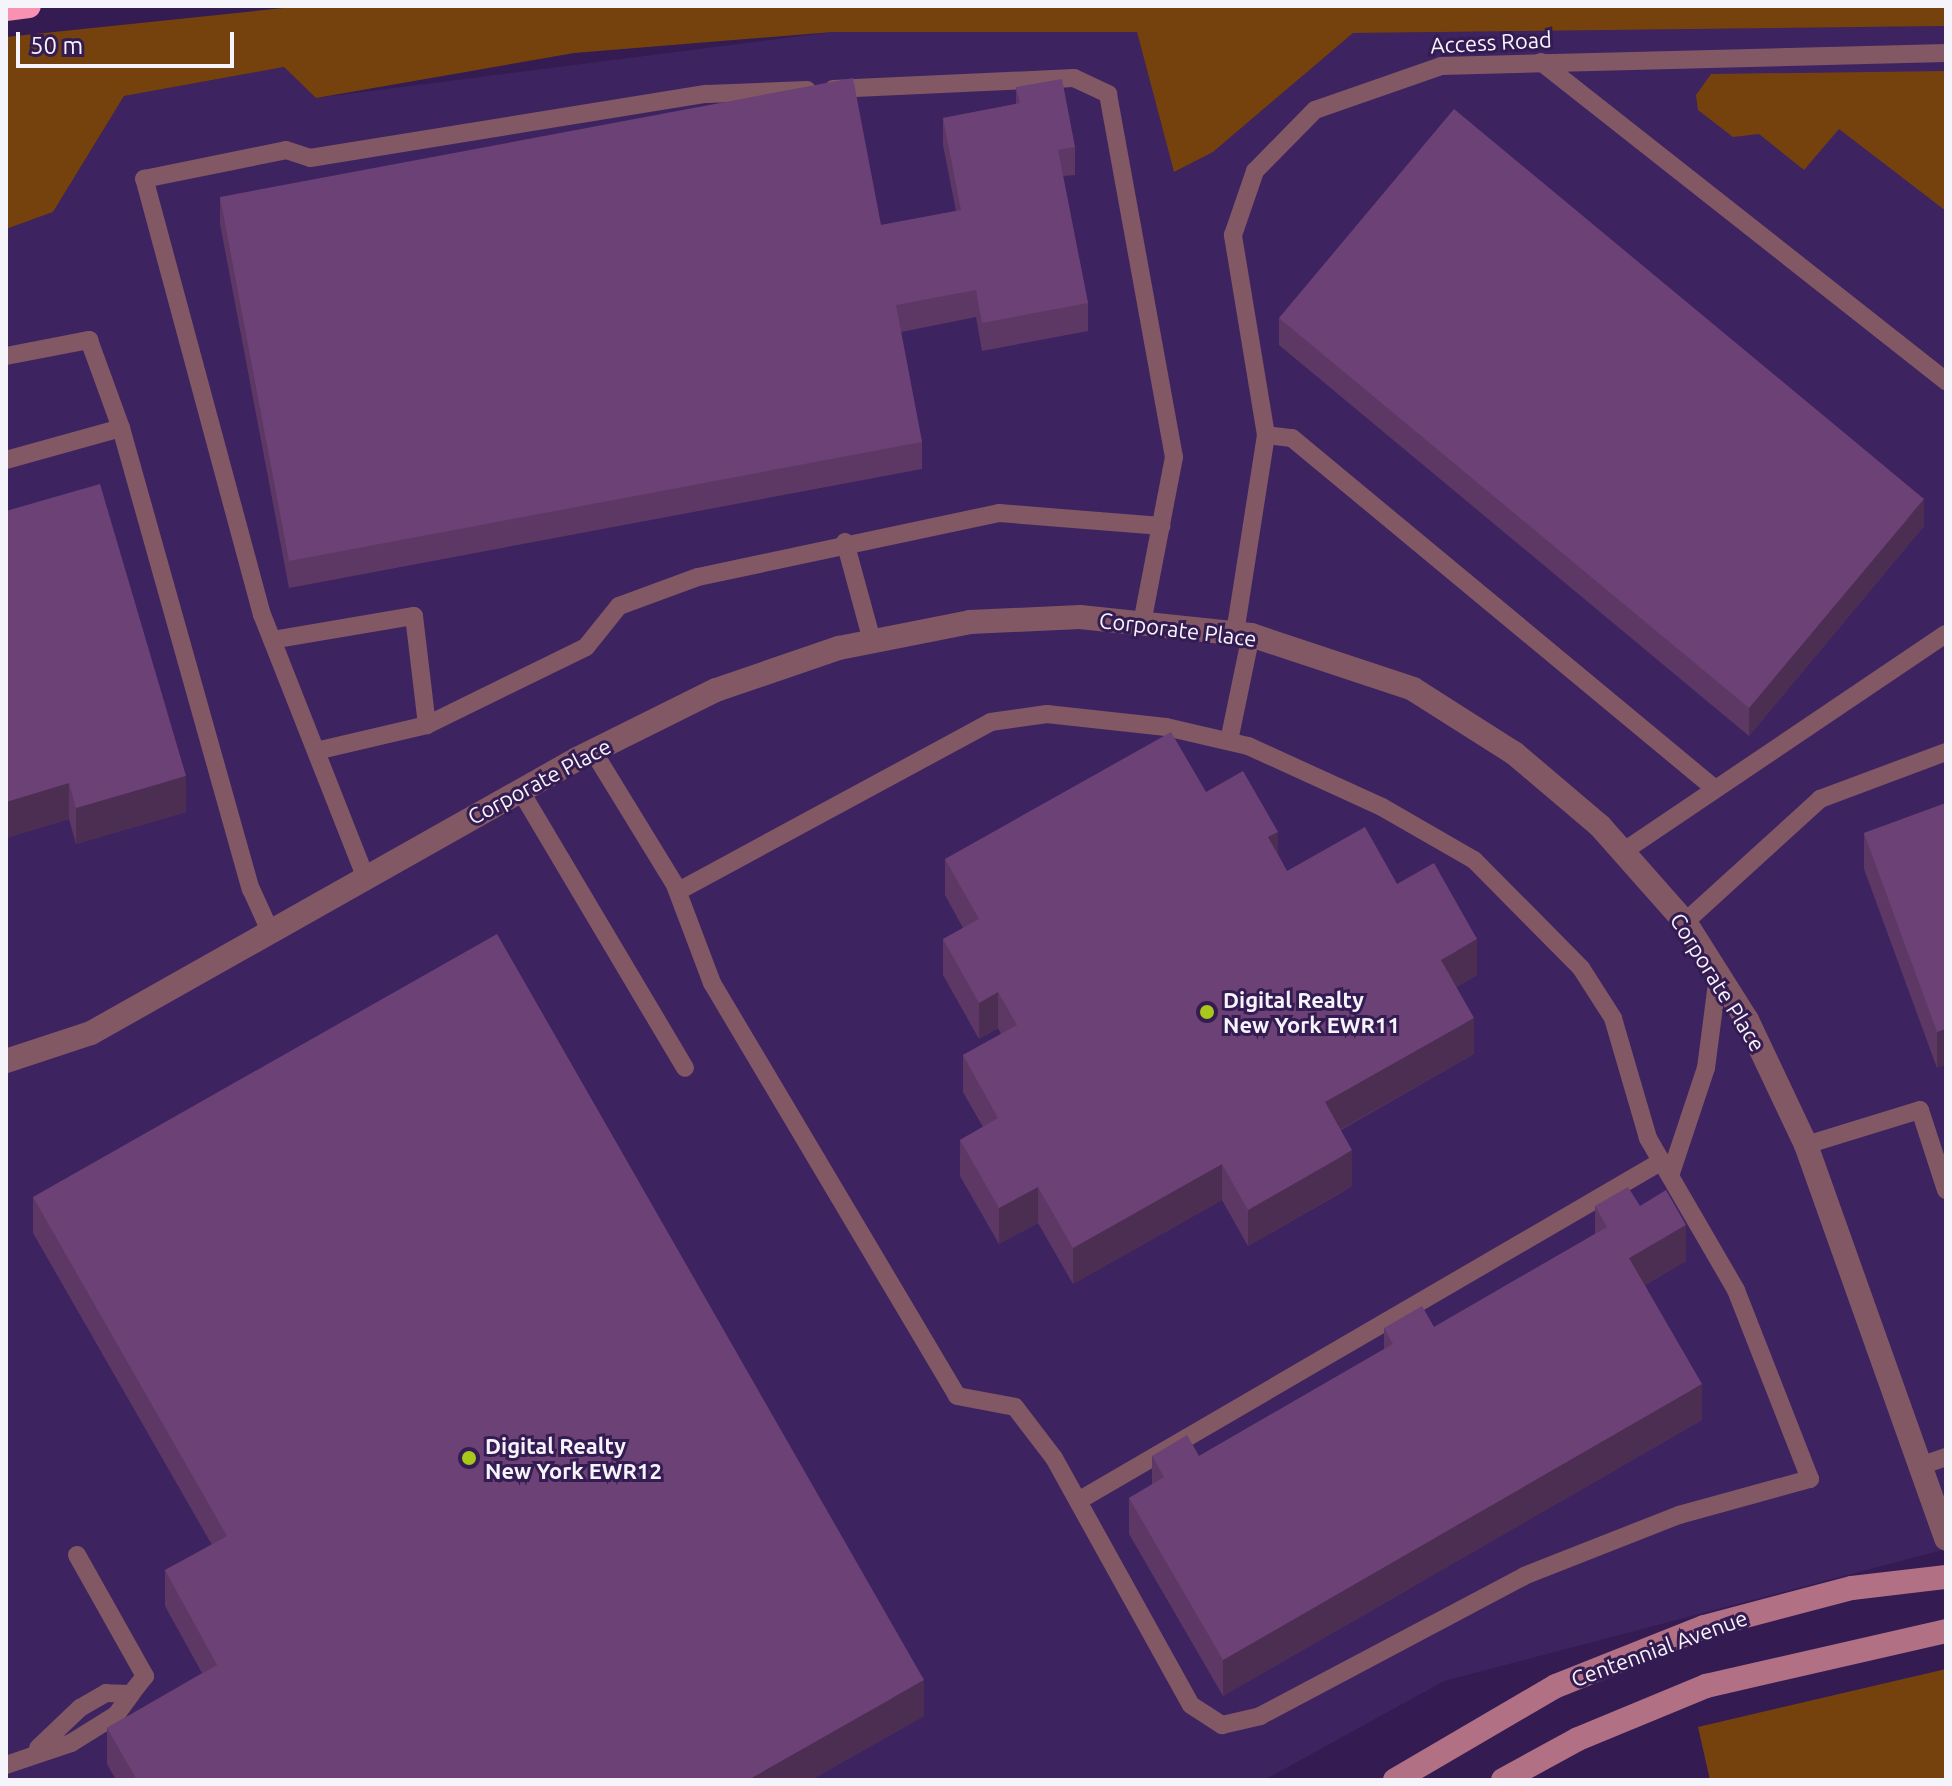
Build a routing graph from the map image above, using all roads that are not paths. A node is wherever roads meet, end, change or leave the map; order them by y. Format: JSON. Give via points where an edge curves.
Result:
{"nodes":[{"id":1,"x":29,"y":6,"type":"edge"},
{"id":2,"x":6,"y":9,"type":"edge"},
{"id":3,"x":1946,"y":53,"type":"edge"},
{"id":4,"x":1541,"y":62,"type":"junction"},
{"id":5,"x":6,"y":356,"type":"edge"},
{"id":6,"x":1946,"y":381,"type":"edge"},
{"id":7,"x":121,"y":428,"type":"junction"},
{"id":8,"x":1266,"y":435,"type":"junction"},
{"id":9,"x":6,"y":460,"type":"edge"},
{"id":10,"x":1161,"y":526,"type":"junction"},
{"id":11,"x":845,"y":542,"type":"junction"},
{"id":12,"x":1142,"y":623,"type":"junction"},
{"id":13,"x":1243,"y":634,"type":"junction"},
{"id":14,"x":1946,"y":634,"type":"edge"},
{"id":15,"x":272,"y":640,"type":"junction"},
{"id":16,"x":872,"y":641,"type":"junction"},
{"id":17,"x":427,"y":725,"type":"junction"},
{"id":18,"x":1229,"y":741,"type":"junction"},
{"id":19,"x":316,"y":751,"type":"junction"},
{"id":20,"x":593,"y":751,"type":"junction"},
{"id":21,"x":1946,"y":752,"type":"edge"},
{"id":22,"x":1714,"y":788,"type":"junction"},
{"id":23,"x":520,"y":790,"type":"junction"},
{"id":24,"x":1624,"y":851,"type":"junction"},
{"id":25,"x":365,"y":876,"type":"junction"},
{"id":26,"x":678,"y":891,"type":"junction"},
{"id":27,"x":1685,"y":922,"type":"junction"},
{"id":28,"x":271,"y":933,"type":"junction"},
{"id":29,"x":1718,"y":975,"type":"junction"},
{"id":30,"x":6,"y":1061,"type":"edge"},
{"id":31,"x":685,"y":1068,"type":"dead end"},
{"id":32,"x":1806,"y":1145,"type":"junction"},
{"id":33,"x":1666,"y":1169,"type":"junction"},
{"id":34,"x":1946,"y":1190,"type":"edge"},
{"id":35,"x":1946,"y":1457,"type":"edge"},
{"id":36,"x":1920,"y":1466,"type":"junction"},
{"id":37,"x":1078,"y":1501,"type":"junction"},
{"id":38,"x":1946,"y":1539,"type":"edge"},
{"id":39,"x":77,"y":1555,"type":"dead end"},
{"id":40,"x":1946,"y":1577,"type":"edge"},
{"id":41,"x":1946,"y":1631,"type":"edge"},
{"id":42,"x":6,"y":1765,"type":"edge"},
{"id":43,"x":1510,"y":1778,"type":"edge"},
{"id":44,"x":1395,"y":1780,"type":"edge"}],
"edges":[{"from":1,"to":2,"type":"highway"},
{"from":3,"to":4,"type":"lane","name":"Access Road"},
{"from":4,"to":6,"type":"lane"},
{"from":4,"to":8,"type":"lane","name":"Access Road","via":[[1441,66],[1351,92],[1305,118],[1255,171],[1233,235]]},
{"from":5,"to":7,"type":"lane","via":[[89,340]]},
{"from":7,"to":9,"type":"lane"},
{"from":7,"to":28,"type":"lane","via":[[251,889]]},
{"from":8,"to":13,"type":"lane","name":"Access Road"},
{"from":8,"to":22,"type":"lane","via":[[1292,438]]},
{"from":10,"to":11,"type":"lane","via":[[999,513]]},
{"from":10,"to":12,"type":"lane"},
{"from":10,"to":15,"type":"lane","via":[[1174,457],[1108,94],[1074,78],[707,94],[310,158],[286,150],[144,179]]},
{"from":11,"to":16,"type":"lane"},
{"from":11,"to":17,"type":"lane","via":[[698,577],[619,606],[586,647]]},
{"from":12,"to":13,"type":"street","name":"Corporate Place"},
{"from":12,"to":16,"type":"street","name":"Corporate Place","via":[[1080,617],[970,622]]},
{"from":13,"to":18,"type":"lane","name":"Access Road"},
{"from":13,"to":24,"type":"street","name":"Corporate Place","via":[[1413,689],[1514,753]]},
{"from":14,"to":22,"type":"lane"},
{"from":15,"to":17,"type":"lane","via":[[414,616]]},
{"from":15,"to":19,"type":"lane"},
{"from":16,"to":20,"type":"street","name":"Corporate Place","via":[[716,690]]},
{"from":17,"to":19,"type":"lane"},
{"from":18,"to":26,"type":"lane","via":[[1047,714],[991,722]]},
{"from":18,"to":33,"type":"lane","via":[[1382,807],[1474,860],[1581,968],[1613,1018],[1623,1069]]},
{"from":19,"to":25,"type":"lane"},
{"from":20,"to":23,"type":"street","name":"Corporate Place"},
{"from":20,"to":26,"type":"lane"},
{"from":21,"to":27,"type":"lane","via":[[1820,799]]},
{"from":22,"to":24,"type":"lane"},
{"from":23,"to":25,"type":"street","name":"Corporate Place"},
{"from":23,"to":31,"type":"lane"},
{"from":24,"to":27,"type":"street","name":"Corporate Place"},
{"from":25,"to":28,"type":"street","name":"Corporate Place"},
{"from":26,"to":37,"type":"lane","via":[[712,983],[957,1396],[1015,1407]]},
{"from":27,"to":29,"type":"street","name":"Corporate Place"},
{"from":28,"to":30,"type":"street","name":"Corporate Place","via":[[91,1033]]},
{"from":29,"to":32,"type":"street","name":"Corporate Place"},
{"from":29,"to":33,"type":"lane","via":[[1706,1068]]},
{"from":32,"to":34,"type":"lane","via":[[1920,1110]]},
{"from":32,"to":36,"type":"street","name":"Corporate Place"},
{"from":33,"to":37,"type":"lane"},
{"from":33,"to":37,"type":"lane","via":[[1736,1290],[1810,1479],[1679,1515],[1524,1576],[1260,1716],[1222,1725],[1191,1705]]},
{"from":35,"to":36,"type":"lane"},
{"from":36,"to":38,"type":"street","name":"Corporate Place"},
{"from":39,"to":42,"type":"lane","via":[[145,1676],[116,1715],[71,1743],[38,1748]]},
{"from":40,"to":44,"type":"main road","name":"Centennial Avenue","via":[[1852,1588],[1704,1627],[1556,1686]]},
{"from":41,"to":43,"type":"main road","via":[[1706,1686]]}]}
